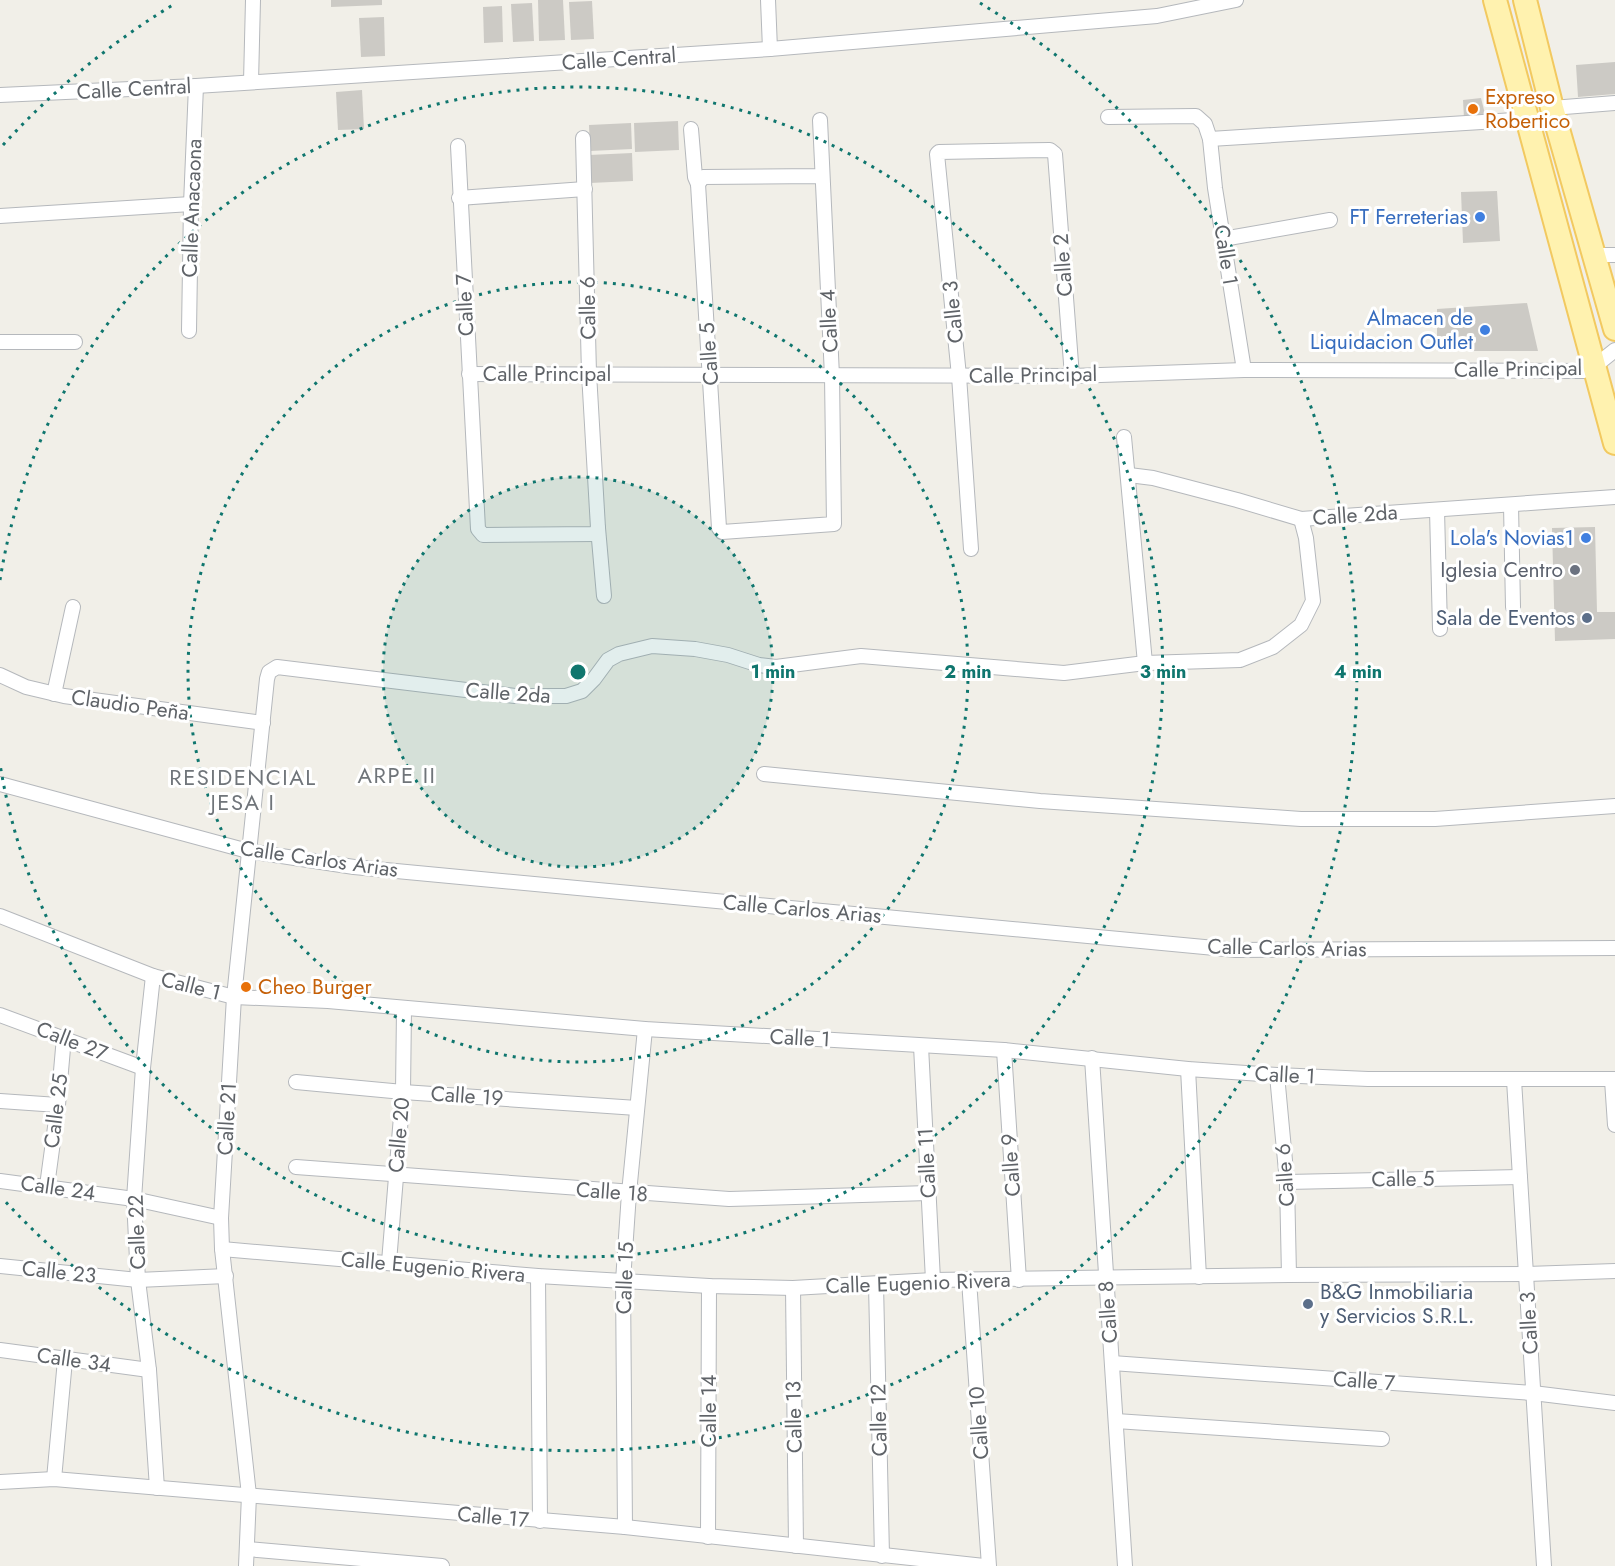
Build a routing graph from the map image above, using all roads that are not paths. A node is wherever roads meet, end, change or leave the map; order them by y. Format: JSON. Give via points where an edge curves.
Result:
{"nodes":[{"id":1,"x":253,"y":0,"type":"edge"},
{"id":2,"x":768,"y":0,"type":"edge"},
{"id":3,"x":1236,"y":0,"type":"edge"},
{"id":4,"x":1496,"y":0,"type":"edge"},
{"id":5,"x":1525,"y":0,"type":"edge"},
{"id":6,"x":770,"y":49,"type":"junction"},
{"id":7,"x":251,"y":82,"type":"junction"},
{"id":8,"x":196,"y":86,"type":"junction"},
{"id":9,"x":0,"y":95,"type":"edge"},
{"id":10,"x":1615,"y":103,"type":"edge"},
{"id":11,"x":1552,"y":108,"type":"junction"},
{"id":12,"x":1108,"y":117,"type":"dead end"},
{"id":13,"x":1529,"y":119,"type":"junction"},
{"id":14,"x":820,"y":120,"type":"dead end"},
{"id":15,"x":691,"y":129,"type":"dead end"},
{"id":16,"x":583,"y":138,"type":"dead end"},
{"id":17,"x":1210,"y":140,"type":"junction"},
{"id":18,"x":458,"y":146,"type":"dead end"},
{"id":19,"x":941,"y":151,"type":"joint"},
{"id":20,"x":821,"y":176,"type":"junction"},
{"id":21,"x":700,"y":181,"type":"junction"},
{"id":22,"x":585,"y":189,"type":"junction"},
{"id":23,"x":459,"y":198,"type":"junction"},
{"id":24,"x":190,"y":204,"type":"junction"},
{"id":25,"x":0,"y":216,"type":"edge"},
{"id":26,"x":1330,"y":219,"type":"dead end"},
{"id":27,"x":1223,"y":239,"type":"junction"},
{"id":28,"x":1604,"y":255,"type":"edge"},
{"id":29,"x":1615,"y":329,"type":"edge"},
{"id":30,"x":189,"y":331,"type":"dead end"},
{"id":31,"x":0,"y":342,"type":"edge"},
{"id":32,"x":75,"y":342,"type":"dead end"},
{"id":33,"x":1615,"y":350,"type":"edge"},
{"id":34,"x":1595,"y":366,"type":"junction"},
{"id":35,"x":1244,"y":370,"type":"junction"},
{"id":36,"x":589,"y":373,"type":"junction"},
{"id":37,"x":470,"y":374,"type":"junction"},
{"id":38,"x":710,"y":376,"type":"junction"},
{"id":39,"x":832,"y":376,"type":"junction"},
{"id":40,"x":960,"y":376,"type":"junction"},
{"id":41,"x":1072,"y":376,"type":"junction"},
{"id":42,"x":1124,"y":437,"type":"dead end"},
{"id":43,"x":1615,"y":443,"type":"edge"},
{"id":44,"x":1129,"y":475,"type":"junction"},
{"id":45,"x":1615,"y":497,"type":"edge"},
{"id":46,"x":1510,"y":505,"type":"junction"},
{"id":47,"x":1437,"y":510,"type":"junction"},
{"id":48,"x":1301,"y":519,"type":"junction"},
{"id":49,"x":834,"y":523,"type":"joint"},
{"id":50,"x":596,"y":531,"type":"junction"},
{"id":51,"x":971,"y":549,"type":"dead end"},
{"id":52,"x":604,"y":596,"type":"dead end"},
{"id":53,"x":73,"y":607,"type":"dead end"},
{"id":54,"x":1514,"y":607,"type":"dead end"},
{"id":55,"x":1440,"y":629,"type":"dead end"},
{"id":56,"x":1145,"y":663,"type":"junction"},
{"id":57,"x":269,"y":672,"type":"joint"},
{"id":58,"x":0,"y":675,"type":"edge"},
{"id":59,"x":54,"y":694,"type":"junction"},
{"id":60,"x":263,"y":723,"type":"junction"},
{"id":61,"x":764,"y":774,"type":"dead end"},
{"id":62,"x":0,"y":784,"type":"edge"},
{"id":63,"x":1615,"y":806,"type":"edge"},
{"id":64,"x":248,"y":851,"type":"junction"},
{"id":65,"x":0,"y":916,"type":"edge"},
{"id":66,"x":1615,"y":948,"type":"edge"},
{"id":67,"x":153,"y":976,"type":"junction"},
{"id":68,"x":234,"y":997,"type":"junction"},
{"id":69,"x":404,"y":1009,"type":"junction"},
{"id":70,"x":0,"y":1015,"type":"edge"},
{"id":71,"x":645,"y":1029,"type":"junction"},
{"id":72,"x":64,"y":1037,"type":"junction"},
{"id":73,"x":921,"y":1046,"type":"junction"},
{"id":74,"x":1004,"y":1050,"type":"junction"},
{"id":75,"x":1092,"y":1058,"type":"junction"},
{"id":76,"x":143,"y":1068,"type":"junction"},
{"id":77,"x":1188,"y":1069,"type":"junction"},
{"id":78,"x":1277,"y":1075,"type":"junction"},
{"id":79,"x":1613,"y":1079,"type":"edge"},
{"id":80,"x":1514,"y":1080,"type":"junction"},
{"id":81,"x":296,"y":1082,"type":"dead end"},
{"id":82,"x":403,"y":1092,"type":"junction"},
{"id":83,"x":0,"y":1101,"type":"edge"},
{"id":84,"x":58,"y":1105,"type":"junction"},
{"id":85,"x":638,"y":1108,"type":"junction"},
{"id":86,"x":1615,"y":1125,"type":"edge"},
{"id":87,"x":296,"y":1167,"type":"dead end"},
{"id":88,"x":396,"y":1175,"type":"junction"},
{"id":89,"x":1520,"y":1177,"type":"junction"},
{"id":90,"x":0,"y":1181,"type":"edge"},
{"id":91,"x":1287,"y":1182,"type":"junction"},
{"id":92,"x":46,"y":1186,"type":"junction"},
{"id":93,"x":629,"y":1193,"type":"junction"},
{"id":94,"x":929,"y":1193,"type":"junction"},
{"id":95,"x":134,"y":1199,"type":"junction"},
{"id":96,"x":221,"y":1218,"type":"junction"},
{"id":97,"x":222,"y":1249,"type":"junction"},
{"id":98,"x":389,"y":1262,"type":"junction"},
{"id":99,"x":0,"y":1266,"type":"edge"},
{"id":100,"x":1615,"y":1271,"type":"edge"},
{"id":101,"x":1527,"y":1274,"type":"junction"},
{"id":102,"x":1289,"y":1275,"type":"junction"},
{"id":103,"x":226,"y":1276,"type":"junction"},
{"id":104,"x":538,"y":1276,"type":"junction"},
{"id":105,"x":1199,"y":1277,"type":"junction"},
{"id":106,"x":1105,"y":1278,"type":"junction"},
{"id":107,"x":138,"y":1280,"type":"junction"},
{"id":108,"x":933,"y":1280,"type":"junction"},
{"id":109,"x":969,"y":1280,"type":"junction"},
{"id":110,"x":1019,"y":1280,"type":"junction"},
{"id":111,"x":623,"y":1281,"type":"junction"},
{"id":112,"x":876,"y":1284,"type":"junction"},
{"id":113,"x":709,"y":1286,"type":"junction"},
{"id":114,"x":793,"y":1288,"type":"junction"},
{"id":115,"x":0,"y":1350,"type":"edge"},
{"id":116,"x":65,"y":1360,"type":"junction"},
{"id":117,"x":1112,"y":1363,"type":"junction"},
{"id":118,"x":149,"y":1370,"type":"junction"},
{"id":119,"x":1533,"y":1394,"type":"junction"},
{"id":120,"x":1615,"y":1403,"type":"edge"},
{"id":121,"x":1116,"y":1421,"type":"junction"},
{"id":122,"x":1382,"y":1439,"type":"dead end"},
{"id":123,"x":54,"y":1479,"type":"junction"},
{"id":124,"x":0,"y":1482,"type":"edge"},
{"id":125,"x":157,"y":1488,"type":"junction"},
{"id":126,"x":249,"y":1495,"type":"junction"},
{"id":127,"x":540,"y":1521,"type":"junction"},
{"id":128,"x":625,"y":1527,"type":"junction"},
{"id":129,"x":708,"y":1537,"type":"junction"},
{"id":130,"x":796,"y":1546,"type":"junction"},
{"id":131,"x":247,"y":1549,"type":"junction"},
{"id":132,"x":882,"y":1556,"type":"junction"},
{"id":133,"x":246,"y":1566,"type":"edge"},
{"id":134,"x":442,"y":1566,"type":"edge"},
{"id":135,"x":986,"y":1566,"type":"edge"},
{"id":136,"x":1125,"y":1566,"type":"edge"},
{"id":137,"x":1544,"y":1566,"type":"edge"}],
"edges":[{"from":1,"to":7,"type":"street"},
{"from":2,"to":6,"type":"street"},
{"from":3,"to":6,"type":"street","name":"Calle Central","via":[[1157,16]]},
{"from":4,"to":13,"type":"main road"},
{"from":5,"to":11,"type":"main road"},
{"from":6,"to":7,"type":"street","name":"Calle Central"},
{"from":7,"to":8,"type":"street","name":"Calle Central"},
{"from":8,"to":9,"type":"street","name":"Calle Central"},
{"from":8,"to":24,"type":"street","name":"Calle Anacaona"},
{"from":10,"to":11,"type":"street"},
{"from":11,"to":28,"type":"main road"},
{"from":12,"to":17,"type":"street","via":[[1196,116],[1206,124]]},
{"from":13,"to":17,"type":"street"},
{"from":13,"to":34,"type":"main road"},
{"from":14,"to":20,"type":"street","name":"Calle 4"},
{"from":15,"to":21,"type":"street","name":"Calle 5","via":[[695,177]]},
{"from":16,"to":22,"type":"street","name":"Calle 6"},
{"from":17,"to":27,"type":"street","name":"Calle 1"},
{"from":18,"to":23,"type":"street","name":"Calle 7"},
{"from":19,"to":40,"type":"street","name":"Calle 3","via":[[937,154]]},
{"from":19,"to":41,"type":"street","name":"Calle 2","via":[[1050,150],[1055,154]]},
{"from":20,"to":21,"type":"street"},
{"from":20,"to":39,"type":"street","name":"Calle 4"},
{"from":21,"to":38,"type":"street","name":"Calle 5"},
{"from":22,"to":23,"type":"street"},
{"from":22,"to":36,"type":"street","name":"Calle 6"},
{"from":23,"to":37,"type":"street","name":"Calle 7"},
{"from":24,"to":25,"type":"street"},
{"from":24,"to":30,"type":"street","name":"Calle Anacaona"},
{"from":26,"to":27,"type":"street"},
{"from":27,"to":35,"type":"street","name":"Calle 1"},
{"from":28,"to":29,"type":"main road"},
{"from":31,"to":32,"type":"street"},
{"from":33,"to":34,"type":"street"},
{"from":34,"to":35,"type":"street","name":"Calle Principal","via":[[1582,371]]},
{"from":34,"to":43,"type":"main road"},
{"from":35,"to":41,"type":"street","name":"Calle Principal"},
{"from":36,"to":37,"type":"street","name":"Calle Principal"},
{"from":36,"to":38,"type":"street","name":"Calle Principal"},
{"from":36,"to":50,"type":"street","name":"Calle 6"},
{"from":37,"to":50,"type":"street","name":"Calle 7","via":[[478,529],[483,535]]},
{"from":38,"to":39,"type":"street","name":"Calle Principal"},
{"from":38,"to":49,"type":"street","name":"Calle 5","via":[[722,532]]},
{"from":39,"to":40,"type":"street","name":"Calle Principal"},
{"from":39,"to":49,"type":"street","name":"Calle 4"},
{"from":40,"to":41,"type":"street","name":"Calle Principal"},
{"from":40,"to":51,"type":"street","name":"Calle 3"},
{"from":42,"to":44,"type":"street"},
{"from":44,"to":48,"type":"street","via":[[1216,494]]},
{"from":44,"to":56,"type":"street"},
{"from":45,"to":46,"type":"street","name":"Calle 2da"},
{"from":46,"to":47,"type":"street","name":"Calle 2da"},
{"from":46,"to":54,"type":"street"},
{"from":47,"to":48,"type":"street","name":"Calle 2da"},
{"from":47,"to":55,"type":"street"},
{"from":48,"to":56,"type":"street","name":"Calle 2da","via":[[1312,601],[1301,625],[1273,647],[1240,660]]},
{"from":50,"to":52,"type":"street","name":"Calle 6"},
{"from":53,"to":59,"type":"street"},
{"from":56,"to":57,"type":"street","name":"Calle 2da","via":[[1064,673],[861,656],[776,667],[695,649],[652,646],[608,660],[582,691],[544,697],[277,667]]},
{"from":57,"to":60,"type":"street","name":"Calle 21"},
{"from":58,"to":59,"type":"street","name":"Claudio Peña"},
{"from":59,"to":60,"type":"street","name":"Claudio Peña"},
{"from":60,"to":64,"type":"street","name":"Calle 21"},
{"from":61,"to":63,"type":"street","via":[[1029,800],[1301,819],[1435,819]]},
{"from":62,"to":64,"type":"street","name":"Calle Carlos Arias"},
{"from":64,"to":66,"type":"street","name":"Calle Carlos Arias","via":[[366,868],[1236,950]]},
{"from":64,"to":68,"type":"street","name":"Calle 21"},
{"from":65,"to":67,"type":"street","name":"Calle 1"},
{"from":67,"to":68,"type":"street","name":"Calle 1"},
{"from":67,"to":76,"type":"street","name":"Calle 22"},
{"from":68,"to":69,"type":"street","name":"Calle 1"},
{"from":68,"to":96,"type":"street","name":"Calle 21"},
{"from":69,"to":71,"type":"street","name":"Calle 1"},
{"from":69,"to":82,"type":"street","name":"Calle 20"},
{"from":70,"to":72,"type":"street","name":"Calle 27"},
{"from":71,"to":73,"type":"street","name":"Calle 1"},
{"from":71,"to":85,"type":"street","name":"Calle 15"},
{"from":72,"to":76,"type":"street","name":"Calle 27"},
{"from":72,"to":84,"type":"street","name":"Calle 25"},
{"from":73,"to":74,"type":"street","name":"Calle 1"},
{"from":73,"to":94,"type":"street","name":"Calle 11"},
{"from":74,"to":75,"type":"street","name":"Calle 1"},
{"from":74,"to":110,"type":"street","name":"Calle 9"},
{"from":75,"to":77,"type":"street","name":"Calle 1"},
{"from":75,"to":106,"type":"street","name":"Calle 8"},
{"from":76,"to":95,"type":"street","name":"Calle 22"},
{"from":77,"to":78,"type":"street","name":"Calle 1"},
{"from":77,"to":105,"type":"street"},
{"from":78,"to":80,"type":"street","name":"Calle 1"},
{"from":78,"to":91,"type":"street","name":"Calle 6"},
{"from":79,"to":80,"type":"street","name":"Calle 1"},
{"from":79,"to":86,"type":"street"},
{"from":80,"to":89,"type":"street","name":"Calle 3"},
{"from":81,"to":82,"type":"street","name":"Calle 19"},
{"from":82,"to":85,"type":"street","name":"Calle 19"},
{"from":82,"to":88,"type":"street","name":"Calle 20"},
{"from":83,"to":84,"type":"street"},
{"from":84,"to":92,"type":"street","name":"Calle 25"},
{"from":85,"to":93,"type":"street","name":"Calle 15"},
{"from":87,"to":88,"type":"street","name":"Calle 18"},
{"from":88,"to":93,"type":"street","name":"Calle 18"},
{"from":88,"to":98,"type":"street","name":"Calle 20"},
{"from":89,"to":91,"type":"street","name":"Calle 5"},
{"from":89,"to":101,"type":"street","name":"Calle 3"},
{"from":90,"to":92,"type":"street","name":"Calle 24"},
{"from":91,"to":102,"type":"street","name":"Calle 6"},
{"from":92,"to":95,"type":"street","name":"Calle 24"},
{"from":93,"to":94,"type":"street","name":"Calle 18","via":[[729,1199]]},
{"from":93,"to":111,"type":"street","name":"Calle 15"},
{"from":94,"to":108,"type":"street","name":"Calle 11"},
{"from":95,"to":96,"type":"street","name":"Calle 24"},
{"from":95,"to":107,"type":"street","name":"Calle 22"},
{"from":96,"to":97,"type":"street","name":"Calle 21"},
{"from":97,"to":98,"type":"street","name":"Calle Eugenio Rivera"},
{"from":97,"to":103,"type":"street","name":"Calle 21"},
{"from":98,"to":104,"type":"street","name":"Calle Eugenio Rivera"},
{"from":99,"to":107,"type":"street","name":"Calle 23"},
{"from":100,"to":101,"type":"street","name":"Calle Eugenio Rivera"},
{"from":101,"to":102,"type":"street","name":"Calle Eugenio Rivera"},
{"from":101,"to":119,"type":"street","name":"Calle 3"},
{"from":102,"to":105,"type":"street","name":"Calle Eugenio Rivera"},
{"from":103,"to":107,"type":"street","name":"Calle 23"},
{"from":103,"to":126,"type":"street","name":"Calle 21"},
{"from":104,"to":111,"type":"street","name":"Calle Eugenio Rivera"},
{"from":104,"to":127,"type":"street"},
{"from":105,"to":106,"type":"street","name":"Calle Eugenio Rivera"},
{"from":106,"to":110,"type":"street","name":"Calle Eugenio Rivera"},
{"from":106,"to":117,"type":"street","name":"Calle 8"},
{"from":107,"to":118,"type":"street","name":"Calle 22"},
{"from":108,"to":109,"type":"street","name":"Calle Eugenio Rivera"},
{"from":108,"to":112,"type":"street","name":"Calle Eugenio Rivera"},
{"from":109,"to":110,"type":"street","name":"Calle Eugenio Rivera"},
{"from":109,"to":135,"type":"street","name":"Calle 10"},
{"from":111,"to":113,"type":"street","name":"Calle Eugenio Rivera"},
{"from":111,"to":128,"type":"street","name":"Calle 15"},
{"from":112,"to":114,"type":"street","name":"Calle Eugenio Rivera"},
{"from":112,"to":132,"type":"street","name":"Calle 12"},
{"from":113,"to":114,"type":"street","name":"Calle Eugenio Rivera"},
{"from":113,"to":129,"type":"street","name":"Calle 14"},
{"from":114,"to":130,"type":"street","name":"Calle 13"},
{"from":115,"to":116,"type":"street","name":"Calle 34"},
{"from":116,"to":118,"type":"street","name":"Calle 34"},
{"from":116,"to":123,"type":"street"},
{"from":117,"to":119,"type":"street","name":"Calle 7"},
{"from":117,"to":121,"type":"street","name":"Calle 8"},
{"from":118,"to":125,"type":"street","name":"Calle 22"},
{"from":119,"to":120,"type":"street","name":"Calle 7"},
{"from":119,"to":137,"type":"street","name":"Calle 3"},
{"from":121,"to":122,"type":"street"},
{"from":121,"to":136,"type":"street","name":"Calle 8"},
{"from":123,"to":124,"type":"street","name":"Calle 17"},
{"from":123,"to":125,"type":"street","name":"Calle 17"},
{"from":125,"to":126,"type":"street","name":"Calle 17"},
{"from":126,"to":127,"type":"street","name":"Calle 17"},
{"from":126,"to":131,"type":"street","name":"Calle 21"},
{"from":127,"to":128,"type":"street","name":"Calle 17"},
{"from":128,"to":129,"type":"street","name":"Calle 17"},
{"from":129,"to":130,"type":"street","name":"Calle 17"},
{"from":130,"to":132,"type":"street","name":"Calle 17"},
{"from":131,"to":133,"type":"street","name":"Calle 21"},
{"from":131,"to":134,"type":"street"},
{"from":132,"to":135,"type":"street","name":"Calle 17"}]}
